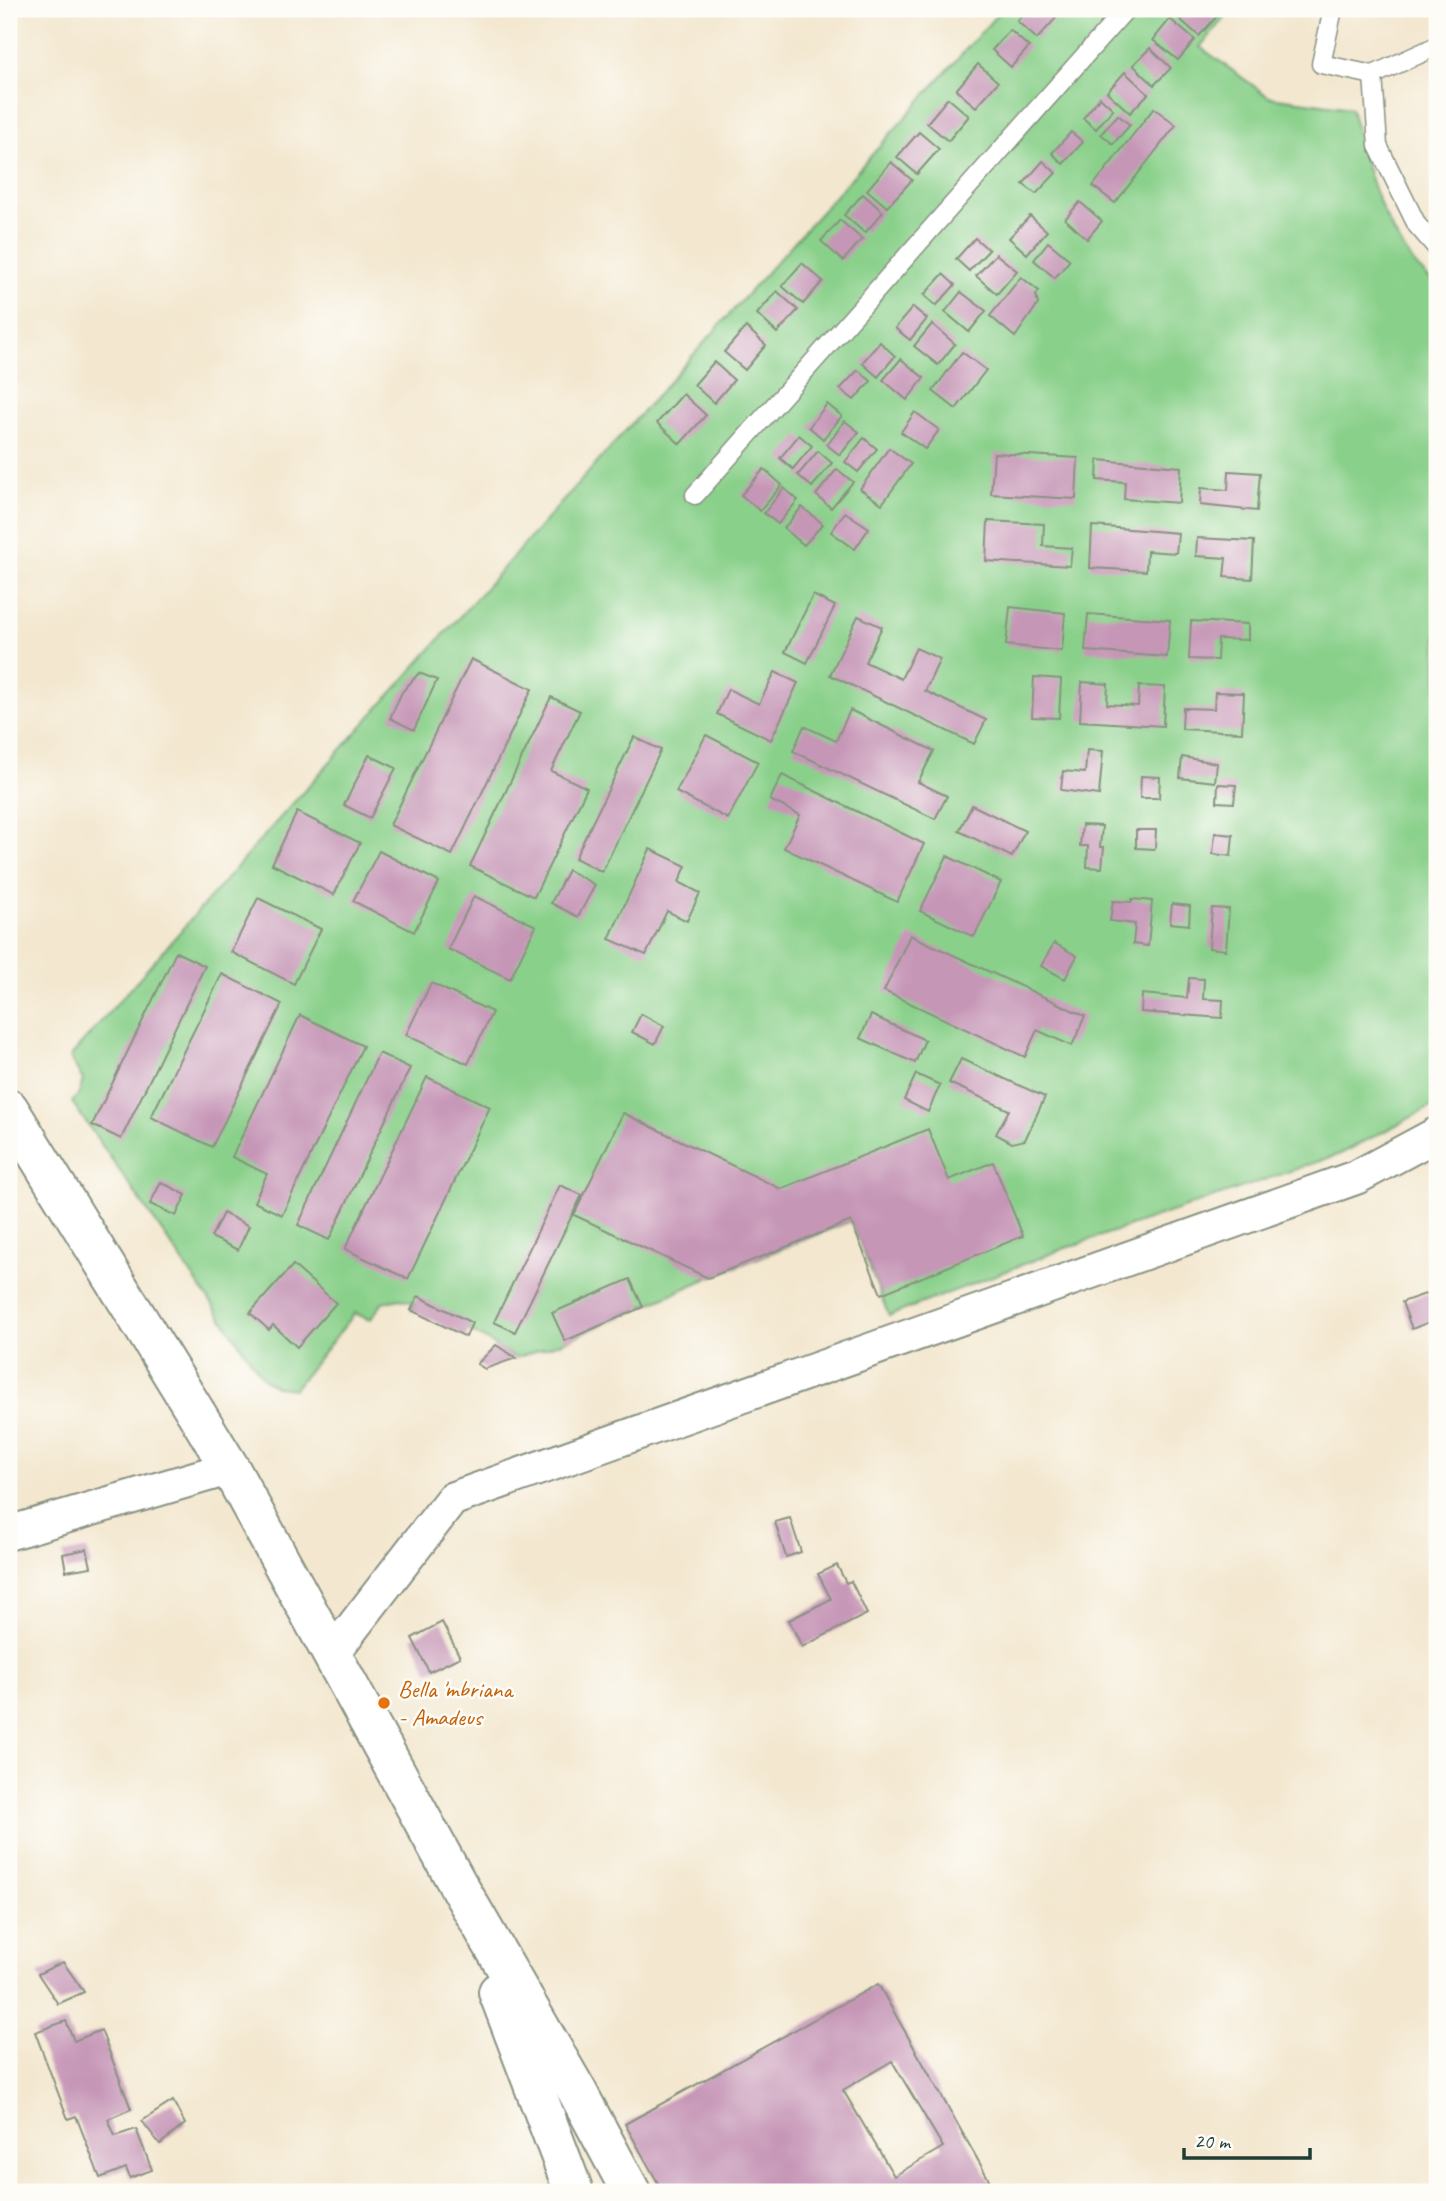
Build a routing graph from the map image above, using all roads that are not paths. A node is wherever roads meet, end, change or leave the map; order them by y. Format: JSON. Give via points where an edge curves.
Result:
{"nodes":[{"id":1,"x":1126,"y":9,"type":"edge"},
{"id":2,"x":1333,"y":9,"type":"edge"},
{"id":3,"x":1437,"y":46,"type":"edge"},
{"id":4,"x":1373,"y":75,"type":"junction"},
{"id":5,"x":1437,"y":248,"type":"edge"},
{"id":6,"x":695,"y":495,"type":"dead end"},
{"id":7,"x":9,"y":1109,"type":"edge"},
{"id":8,"x":1437,"y":1134,"type":"edge"},
{"id":9,"x":230,"y":1468,"type":"junction"},
{"id":10,"x":9,"y":1533,"type":"edge"},
{"id":11,"x":331,"y":1654,"type":"junction"},
{"id":12,"x":458,"y":1885,"type":"junction"},
{"id":13,"x":574,"y":2192,"type":"edge"},
{"id":14,"x":631,"y":2192,"type":"edge"}],
"edges":[{"from":1,"to":6,"type":"lane"},
{"from":2,"to":4,"type":"lane","via":[[1321,64]]},
{"from":3,"to":4,"type":"lane"},
{"from":4,"to":5,"type":"lane","via":[[1378,146],[1418,225]]},
{"from":7,"to":9,"type":"main road"},
{"from":8,"to":11,"type":"street","via":[[1357,1177],[452,1499]]},
{"from":9,"to":10,"type":"street"},
{"from":9,"to":11,"type":"main road"},
{"from":11,"to":12,"type":"main road"},
{"from":12,"to":13,"type":"main road"},
{"from":12,"to":14,"type":"main road"}]}
